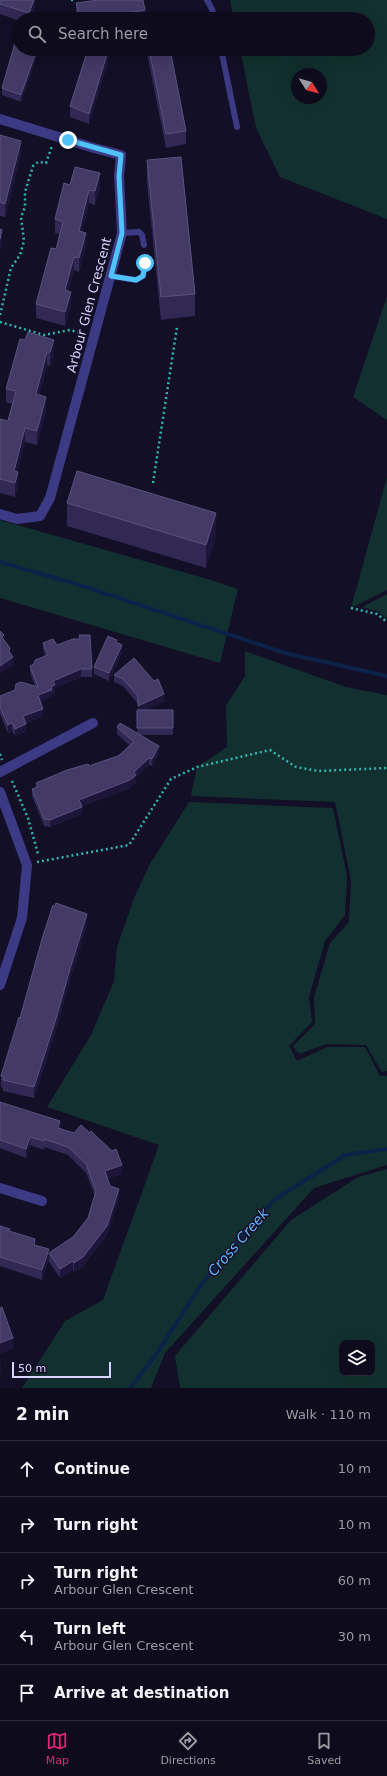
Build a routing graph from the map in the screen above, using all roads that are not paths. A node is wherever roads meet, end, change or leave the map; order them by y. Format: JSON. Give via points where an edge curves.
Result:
{"nodes":[{"id":1,"x":207,"y":0,"type":"edge"},
{"id":2,"x":213,"y":12,"type":"edge"},
{"id":3,"x":222,"y":56,"type":"edge"},
{"id":4,"x":0,"y":119,"type":"edge"},
{"id":5,"x":237,"y":127,"type":"dead end"},
{"id":6,"x":122,"y":233,"type":"junction"},
{"id":7,"x":144,"y":245,"type":"dead end"},
{"id":8,"x":145,"y":263,"type":"dead end"},
{"id":9,"x":111,"y":276,"type":"junction"},
{"id":10,"x":0,"y":514,"type":"edge"},
{"id":11,"x":93,"y":723,"type":"dead end"},
{"id":12,"x":0,"y":772,"type":"edge"},
{"id":13,"x":0,"y":792,"type":"edge"},
{"id":14,"x":0,"y":985,"type":"edge"},
{"id":15,"x":0,"y":1188,"type":"edge"},
{"id":16,"x":42,"y":1201,"type":"dead end"}],
"edges":[{"from":1,"to":2,"type":"lane"},
{"from":3,"to":5,"type":"lane"},
{"from":4,"to":6,"type":"street","name":"Arbour Glen Crescent","via":[[121,155],[119,176]]},
{"from":6,"to":7,"type":"lane","via":[[139,232]]},
{"from":6,"to":9,"type":"street","name":"Arbour Glen Crescent"},
{"from":8,"to":9,"type":"lane","via":[[143,276],[136,280]]},
{"from":9,"to":10,"type":"street","name":"Arbour Glen Crescent","via":[[50,498],[40,516],[17,519]]},
{"from":11,"to":12,"type":"street"},
{"from":13,"to":14,"type":"street","via":[[27,865],[22,918]]},
{"from":15,"to":16,"type":"street"}]}
